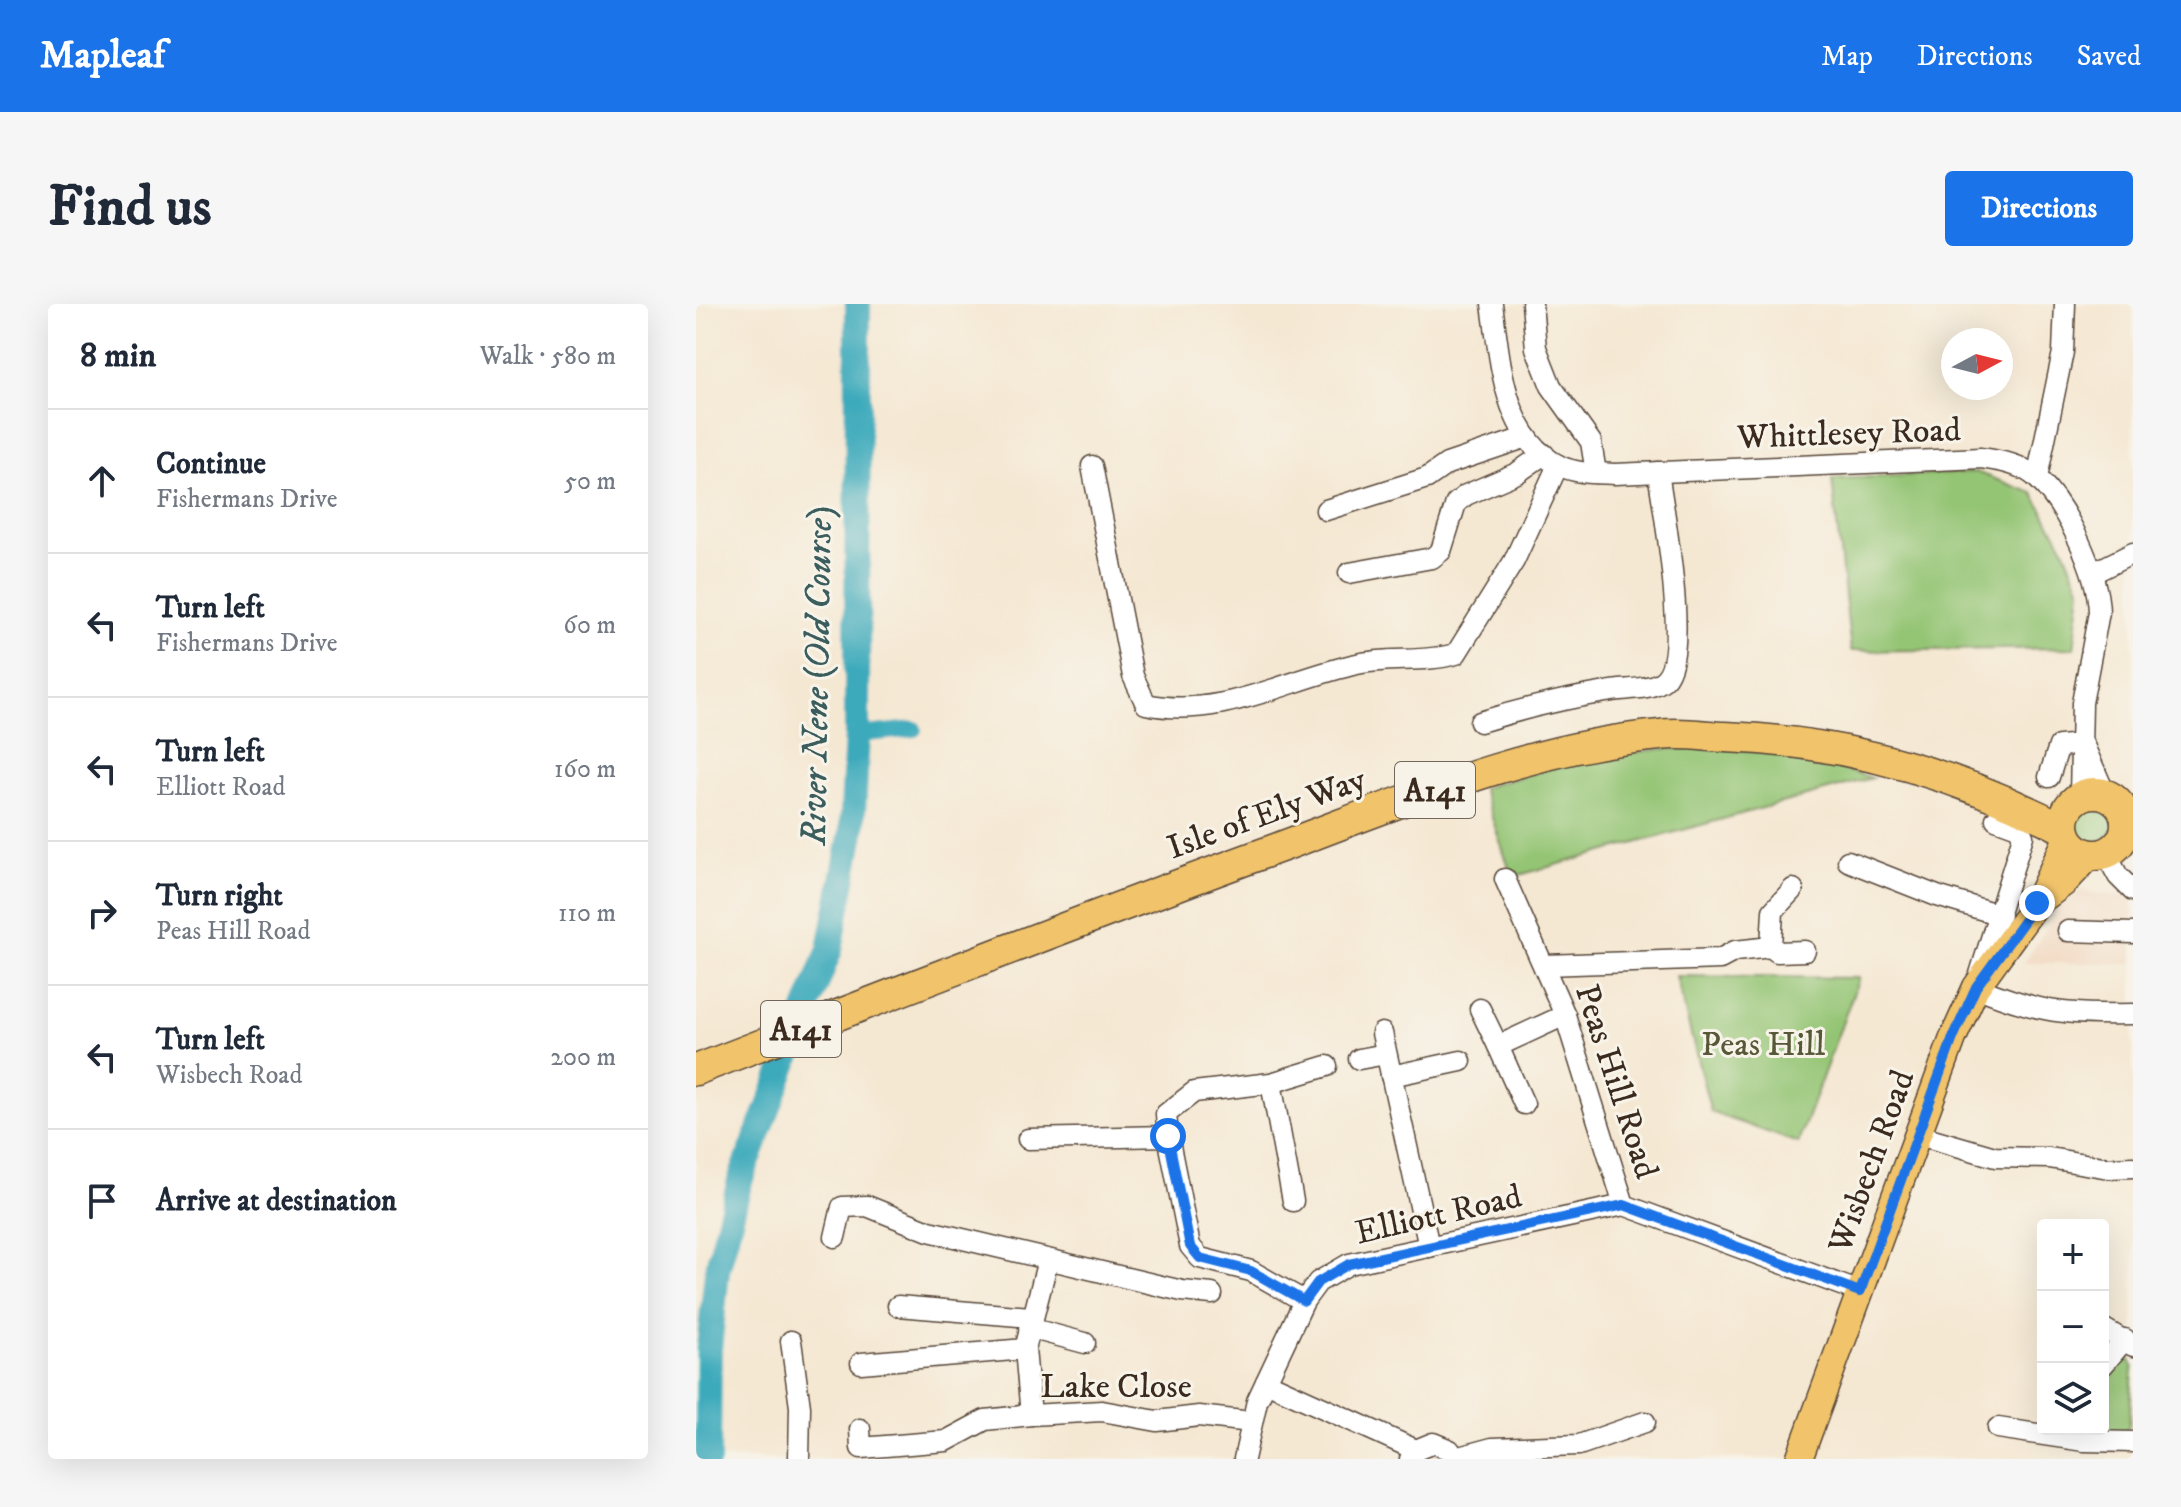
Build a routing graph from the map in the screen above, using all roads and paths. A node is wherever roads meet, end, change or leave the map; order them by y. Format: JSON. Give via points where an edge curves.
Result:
{"nodes":[{"id":1,"x":1492,"y":304,"type":"edge"},
{"id":2,"x":1532,"y":304,"type":"edge"},
{"id":3,"x":2065,"y":304,"type":"edge"},
{"id":4,"x":1527,"y":437,"type":"junction"},
{"id":5,"x":1551,"y":459,"type":"junction"},
{"id":6,"x":1092,"y":466,"type":"dead end"},
{"id":7,"x":1658,"y":472,"type":"junction"},
{"id":8,"x":1596,"y":473,"type":"junction"},
{"id":9,"x":2037,"y":478,"type":"junction"},
{"id":10,"x":1326,"y":510,"type":"dead end"},
{"id":11,"x":2133,"y":553,"type":"edge"},
{"id":12,"x":1349,"y":573,"type":"dead end"},
{"id":13,"x":2093,"y":573,"type":"junction"},
{"id":14,"x":1480,"y":722,"type":"dead end"},
{"id":15,"x":2083,"y":744,"type":"junction"},
{"id":16,"x":2049,"y":777,"type":"dead end"},
{"id":17,"x":2008,"y":812,"type":"junction"},
{"id":18,"x":2092,"y":817,"type":"edge"},
{"id":19,"x":2130,"y":821,"type":"edge"},
{"id":20,"x":1848,"y":861,"type":"dead end"},
{"id":21,"x":1505,"y":879,"type":"dead end"},
{"id":22,"x":1793,"y":889,"type":"dead end"},
{"id":23,"x":2133,"y":891,"type":"edge"},
{"id":24,"x":2000,"y":915,"type":"junction"},
{"id":25,"x":2068,"y":931,"type":"dead end"},
{"id":26,"x":2133,"y":933,"type":"edge"},
{"id":27,"x":1771,"y":947,"type":"junction"},
{"id":28,"x":1805,"y":951,"type":"dead end"},
{"id":29,"x":1545,"y":965,"type":"junction"},
{"id":30,"x":1976,"y":987,"type":"junction"},
{"id":31,"x":1480,"y":1009,"type":"dead end"},
{"id":32,"x":2133,"y":1014,"type":"edge"},
{"id":33,"x":1565,"y":1015,"type":"junction"},
{"id":34,"x":1382,"y":1033,"type":"dead end"},
{"id":35,"x":1498,"y":1046,"type":"junction"},
{"id":36,"x":1386,"y":1054,"type":"junction"},
{"id":37,"x":1359,"y":1059,"type":"dead end"},
{"id":38,"x":1461,"y":1061,"type":"dead end"},
{"id":39,"x":1327,"y":1066,"type":"dead end"},
{"id":40,"x":696,"y":1070,"type":"edge"},
{"id":41,"x":1391,"y":1076,"type":"junction"},
{"id":42,"x":1271,"y":1083,"type":"junction"},
{"id":43,"x":1524,"y":1104,"type":"dead end"},
{"id":44,"x":1919,"y":1135,"type":"junction"},
{"id":45,"x":1168,"y":1136,"type":"junction"},
{"id":46,"x":1028,"y":1139,"type":"dead end"},
{"id":47,"x":2133,"y":1167,"type":"edge"},
{"id":48,"x":1293,"y":1201,"type":"dead end"},
{"id":49,"x":1624,"y":1205,"type":"junction"},
{"id":50,"x":835,"y":1237,"type":"dead end"},
{"id":51,"x":1429,"y":1247,"type":"junction"},
{"id":52,"x":1048,"y":1260,"type":"junction"},
{"id":53,"x":1860,"y":1292,"type":"junction"},
{"id":54,"x":1212,"y":1294,"type":"dead end"},
{"id":55,"x":1304,"y":1301,"type":"junction"},
{"id":56,"x":898,"y":1306,"type":"dead end"},
{"id":57,"x":1030,"y":1322,"type":"junction"},
{"id":58,"x":2109,"y":1331,"type":"edge"},
{"id":59,"x":791,"y":1341,"type":"dead end"},
{"id":60,"x":1085,"y":1343,"type":"dead end"},
{"id":61,"x":2129,"y":1343,"type":"edge"},
{"id":62,"x":1025,"y":1349,"type":"junction"},
{"id":63,"x":861,"y":1363,"type":"dead end"},
{"id":64,"x":2105,"y":1363,"type":"edge"},
{"id":65,"x":1266,"y":1382,"type":"junction"},
{"id":66,"x":1031,"y":1415,"type":"junction"},
{"id":67,"x":1251,"y":1422,"type":"junction"},
{"id":68,"x":1645,"y":1422,"type":"dead end"},
{"id":69,"x":1998,"y":1428,"type":"dead end"},
{"id":70,"x":860,"y":1429,"type":"dead end"},
{"id":71,"x":2037,"y":1431,"type":"edge"},
{"id":72,"x":2086,"y":1435,"type":"edge"},
{"id":73,"x":2133,"y":1442,"type":"edge"},
{"id":74,"x":2133,"y":1448,"type":"edge"},
{"id":75,"x":946,"y":1450,"type":"edge"},
{"id":76,"x":888,"y":1452,"type":"edge"},
{"id":77,"x":1413,"y":1454,"type":"edge"},
{"id":78,"x":799,"y":1459,"type":"edge"},
{"id":79,"x":1244,"y":1459,"type":"edge"},
{"id":80,"x":1455,"y":1459,"type":"edge"},
{"id":81,"x":1799,"y":1459,"type":"edge"},
{"id":82,"x":2132,"y":1459,"type":"edge"}],
"edges":[{"from":1,"to":4,"type":"street","via":[[1510,404]]},
{"from":2,"to":8,"type":"street","via":[[1536,348],[1551,386],[1591,442]]},
{"from":3,"to":9,"type":"street","via":[[2063,352]]},
{"from":4,"to":5,"type":"street"},
{"from":4,"to":10,"type":"street","via":[[1447,464],[1427,478]]},
{"from":5,"to":6,"type":"street","via":[[1514,561],[1456,654],[1354,664],[1214,706],[1166,709],[1146,704],[1133,676]]},
{"from":5,"to":8,"type":"street","name":"Whittlesey Road"},
{"from":5,"to":12,"type":"street","via":[[1456,503],[1441,551],[1432,558]]},
{"from":7,"to":8,"type":"street","name":"Whittlesey Road"},
{"from":7,"to":9,"type":"street","name":"Whittlesey Road","via":[[1981,458]]},
{"from":7,"to":14,"type":"street","via":[[1675,595],[1675,644],[1668,676],[1659,683]]},
{"from":9,"to":13,"type":"street"},
{"from":11,"to":13,"type":"street"},
{"from":13,"to":15,"type":"street","via":[[2099,612],[2082,703]]},
{"from":15,"to":16,"type":"street","via":[[2059,746]]},
{"from":15,"to":18,"type":"street"},
{"from":17,"to":18,"type":"highway","name":"Isle of Ely Way","number":"A141"},
{"from":17,"to":24,"type":"street","via":[[2023,836]]},
{"from":17,"to":40,"type":"highway","name":"Isle of Ely Way","number":"A141","via":[[1923,770],[1863,753],[1771,738],[1662,734],[1568,750],[1471,777],[1008,947]]},
{"from":18,"to":19,"type":"highway","via":[[2122,808]]},
{"from":18,"to":23,"type":"street","via":[[2118,876]]},
{"from":18,"to":30,"type":"main road","name":"Wisbech Road","via":[[2064,883],[2037,903]]},
{"from":20,"to":24,"type":"street"},
{"from":21,"to":29,"type":"street","name":"Peas Hill Road"},
{"from":22,"to":27,"type":"street","via":[[1773,911]]},
{"from":24,"to":30,"type":"street"},
{"from":25,"to":26,"type":"street"},
{"from":27,"to":28,"type":"street","via":[[1777,952]]},
{"from":27,"to":29,"type":"street","via":[[1735,951],[1720,959]]},
{"from":29,"to":33,"type":"street","name":"Peas Hill Road"},
{"from":30,"to":32,"type":"street","via":[[2052,1013]]},
{"from":30,"to":44,"type":"main road","name":"Wisbech Road"},
{"from":31,"to":35,"type":"street"},
{"from":33,"to":35,"type":"street"},
{"from":33,"to":49,"type":"street","name":"Peas Hill Road"},
{"from":34,"to":36,"type":"street"},
{"from":35,"to":43,"type":"street"},
{"from":36,"to":37,"type":"street"},
{"from":36,"to":41,"type":"street"},
{"from":38,"to":41,"type":"street"},
{"from":39,"to":42,"type":"street"},
{"from":41,"to":51,"type":"street"},
{"from":42,"to":45,"type":"street","via":[[1194,1092],[1166,1114]]},
{"from":42,"to":48,"type":"street"},
{"from":44,"to":47,"type":"street","via":[[1995,1157]]},
{"from":44,"to":53,"type":"main road","name":"Wisbech Road"},
{"from":45,"to":46,"type":"street"},
{"from":45,"to":55,"type":"street","via":[[1190,1246],[1200,1258],[1251,1271]]},
{"from":49,"to":51,"type":"street","name":"Elliott Road"},
{"from":49,"to":53,"type":"street","name":"Peas Hill Road"},
{"from":50,"to":52,"type":"street","via":[[842,1207],[855,1204],[929,1231]]},
{"from":51,"to":55,"type":"street","name":"Elliott Road","via":[[1349,1264],[1318,1282]]},
{"from":52,"to":54,"type":"street"},
{"from":52,"to":57,"type":"street"},
{"from":53,"to":81,"type":"main road","name":"Wisbech Road"},
{"from":55,"to":65,"type":"street","name":"Elliott Road"},
{"from":56,"to":57,"type":"street"},
{"from":57,"to":60,"type":"street"},
{"from":57,"to":62,"type":"street"},
{"from":58,"to":61,"type":"street"},
{"from":59,"to":78,"type":"street","via":[[800,1407]]},
{"from":61,"to":64,"type":"street"},
{"from":62,"to":63,"type":"street"},
{"from":62,"to":66,"type":"street"},
{"from":65,"to":67,"type":"street","name":"Elliott Road"},
{"from":65,"to":77,"type":"street"},
{"from":66,"to":67,"type":"street","name":"Lake Close","via":[[1102,1411],[1157,1421],[1199,1416]]},
{"from":66,"to":75,"type":"street","name":"Lake Close","via":[[985,1420]]},
{"from":67,"to":79,"type":"street","name":"Elliott Road"},
{"from":68,"to":80,"type":"street","via":[[1579,1445],[1492,1448]]},
{"from":69,"to":71,"type":"street"},
{"from":70,"to":76,"type":"street","name":"Lake Close","via":[[861,1448]]},
{"from":72,"to":73,"type":"street"},
{"from":74,"to":82,"type":"street"},
{"from":75,"to":76,"type":"street","name":"Lake Close"},
{"from":77,"to":80,"type":"street","via":[[1424,1445],[1442,1445]]}]}
